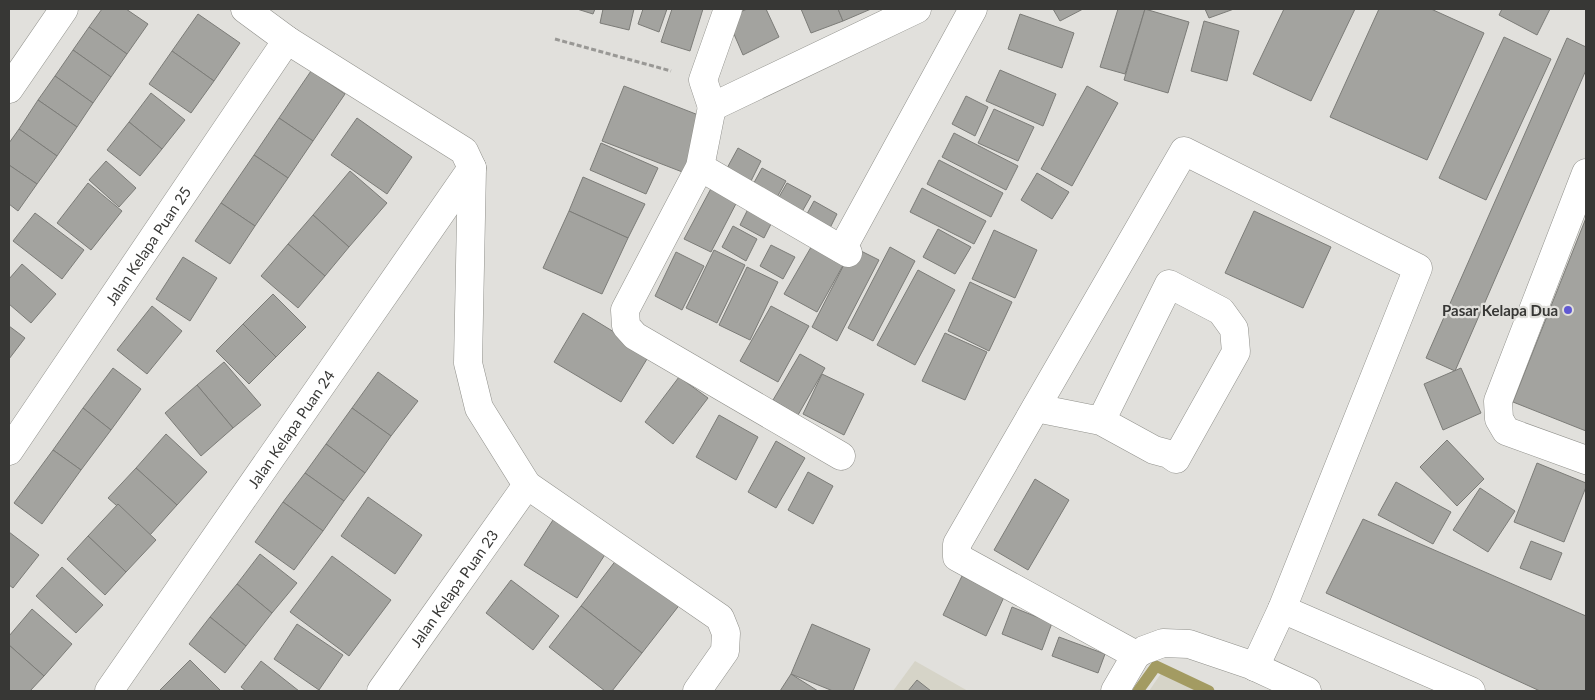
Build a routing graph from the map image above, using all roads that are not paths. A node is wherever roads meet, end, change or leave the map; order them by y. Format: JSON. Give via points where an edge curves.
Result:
{"nodes":[{"id":1,"x":64,"y":9,"type":"edge"},
{"id":2,"x":245,"y":9,"type":"edge"},
{"id":3,"x":728,"y":9,"type":"edge"},
{"id":4,"x":917,"y":9,"type":"edge"},
{"id":5,"x":973,"y":9,"type":"edge"},
{"id":6,"x":287,"y":40,"type":"junction"},
{"id":7,"x":9,"y":89,"type":"edge"},
{"id":8,"x":712,"y":107,"type":"junction"},
{"id":9,"x":700,"y":167,"type":"junction"},
{"id":10,"x":472,"y":168,"type":"junction"},
{"id":11,"x":1586,"y":173,"type":"edge"},
{"id":12,"x":1036,"y":408,"type":"junction"},
{"id":13,"x":1101,"y":421,"type":"junction"},
{"id":14,"x":9,"y":451,"type":"edge"},
{"id":15,"x":841,"y":456,"type":"dead end"},
{"id":16,"x":1586,"y":460,"type":"edge"},
{"id":17,"x":527,"y":485,"type":"junction"},
{"id":18,"x":1282,"y":609,"type":"junction"},
{"id":19,"x":1136,"y":656,"type":"junction"},
{"id":20,"x":1255,"y":667,"type":"junction"},
{"id":21,"x":109,"y":691,"type":"edge"},
{"id":22,"x":381,"y":691,"type":"edge"},
{"id":23,"x":696,"y":691,"type":"edge"},
{"id":24,"x":1115,"y":691,"type":"edge"},
{"id":25,"x":1307,"y":691,"type":"edge"},
{"id":26,"x":1471,"y":691,"type":"edge"}],
"edges":[{"from":1,"to":7,"type":"street"},
{"from":2,"to":6,"type":"street"},
{"from":3,"to":8,"type":"street","via":[[703,80]]},
{"from":4,"to":8,"type":"street"},
{"from":5,"to":9,"type":"street","via":[[845,251]]},
{"from":6,"to":10,"type":"street","via":[[464,151]]},
{"from":6,"to":14,"type":"street","name":"Jalan Kelapa Puan 25"},
{"from":8,"to":9,"type":"street"},
{"from":9,"to":15,"type":"street","via":[[625,310],[626,326],[635,336]]},
{"from":10,"to":17,"type":"street","via":[[468,363],[479,408]]},
{"from":10,"to":21,"type":"street","name":"Jalan Kelapa Puan 24"},
{"from":11,"to":16,"type":"street","via":[[1498,401],[1499,419],[1506,431]]},
{"from":12,"to":13,"type":"street"},
{"from":12,"to":18,"type":"street","via":[[1184,151],[1418,268]]},
{"from":12,"to":19,"type":"street","via":[[957,544],[958,557]]},
{"from":13,"to":13,"type":"street","via":[[1169,284],[1221,311],[1234,330],[1236,352],[1176,459]]},
{"from":17,"to":22,"type":"street","name":"Jalan Kelapa Puan 23"},
{"from":17,"to":23,"type":"street","via":[[720,618],[726,633],[725,651]]},
{"from":18,"to":20,"type":"street"},
{"from":18,"to":26,"type":"street"},
{"from":19,"to":20,"type":"street","via":[[1163,644],[1189,644]]},
{"from":19,"to":24,"type":"street"},
{"from":20,"to":25,"type":"street"}]}
